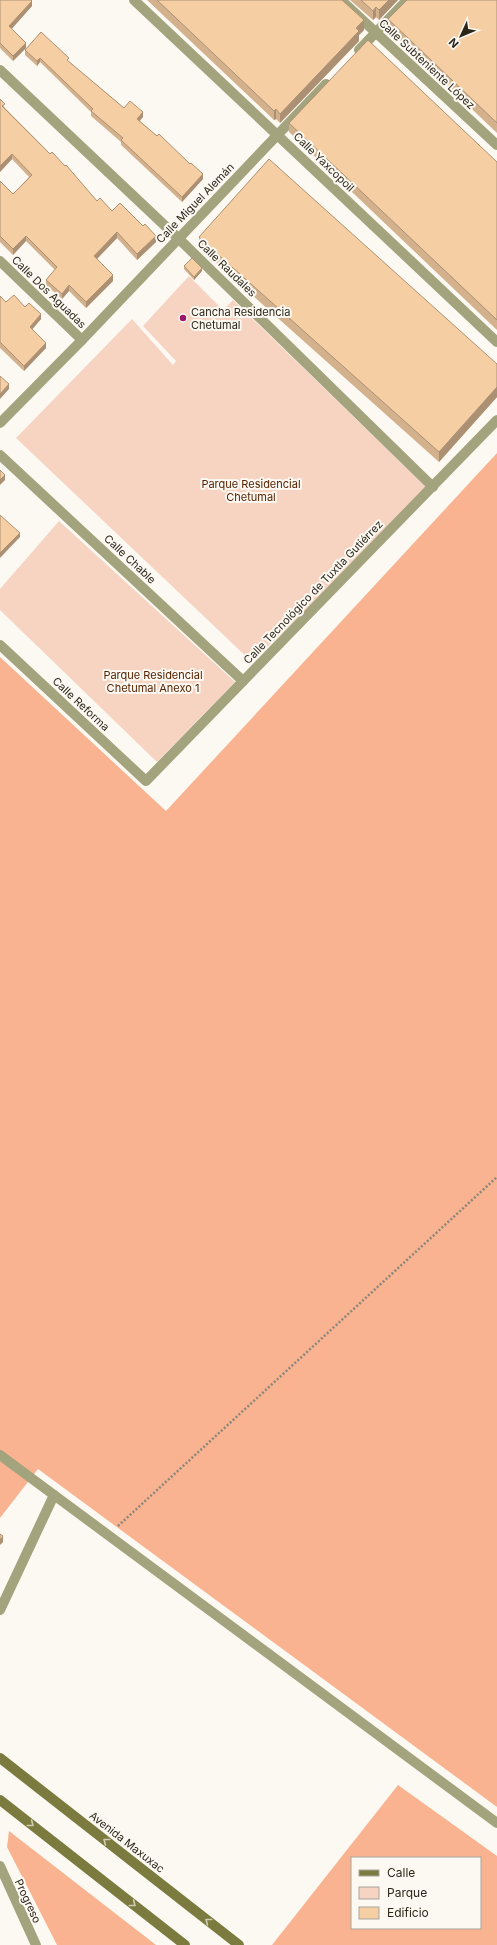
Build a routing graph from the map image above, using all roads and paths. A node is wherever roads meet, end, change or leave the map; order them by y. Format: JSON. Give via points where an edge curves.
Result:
{"nodes":[{"id":1,"x":134,"y":0,"type":"edge"},
{"id":2,"x":341,"y":0,"type":"edge"},
{"id":3,"x":407,"y":0,"type":"edge"},
{"id":4,"x":376,"y":32,"type":"junction"},
{"id":5,"x":354,"y":55,"type":"edge"},
{"id":6,"x":0,"y":70,"type":"edge"},
{"id":7,"x":333,"y":78,"type":"edge"},
{"id":8,"x":278,"y":134,"type":"junction"},
{"id":9,"x":497,"y":146,"type":"edge"},
{"id":10,"x":178,"y":238,"type":"junction"},
{"id":11,"x":0,"y":261,"type":"edge"},
{"id":12,"x":82,"y":340,"type":"junction"},
{"id":13,"x":497,"y":342,"type":"edge"},
{"id":14,"x":497,"y":420,"type":"edge"},
{"id":15,"x":0,"y":423,"type":"edge"},
{"id":16,"x":0,"y":455,"type":"edge"},
{"id":17,"x":433,"y":487,"type":"junction"},
{"id":18,"x":0,"y":645,"type":"edge"},
{"id":19,"x":244,"y":681,"type":"junction"},
{"id":20,"x":146,"y":781,"type":"joint"},
{"id":21,"x":497,"y":1177,"type":"edge"},
{"id":22,"x":0,"y":1455,"type":"edge"},
{"id":23,"x":54,"y":1495,"type":"junction"},
{"id":24,"x":109,"y":1534,"type":"junction"},
{"id":25,"x":0,"y":1610,"type":"edge"},
{"id":26,"x":0,"y":1758,"type":"edge"},
{"id":27,"x":0,"y":1800,"type":"edge"},
{"id":28,"x":497,"y":1823,"type":"edge"},
{"id":29,"x":0,"y":1866,"type":"edge"},
{"id":30,"x":36,"y":1945,"type":"edge"},
{"id":31,"x":185,"y":1945,"type":"edge"},
{"id":32,"x":239,"y":1945,"type":"edge"}],
"edges":[{"from":1,"to":8,"type":"street","name":"Calle Yaxcopoil"},
{"from":2,"to":4,"type":"street","name":"Calle Subteniente López"},
{"from":3,"to":4,"type":"street"},
{"from":4,"to":5,"type":"street"},
{"from":4,"to":9,"type":"street","name":"Calle Subteniente López"},
{"from":6,"to":10,"type":"street","name":"Calle Raudales"},
{"from":7,"to":8,"type":"street","name":"Calle Miguel Alemán"},
{"from":8,"to":10,"type":"street","name":"Calle Miguel Alemán"},
{"from":8,"to":13,"type":"street","name":"Calle Yaxcopoil"},
{"from":10,"to":12,"type":"street","name":"Calle Miguel Alemán"},
{"from":10,"to":17,"type":"street","name":"Calle Raudales"},
{"from":11,"to":12,"type":"street","name":"Calle Dos Aguadas"},
{"from":12,"to":15,"type":"street","name":"Calle Miguel Alemán"},
{"from":14,"to":17,"type":"street","name":"Calle Tecnológico de Tuxtla Gutiérrez"},
{"from":16,"to":19,"type":"street","name":"Calle Chable"},
{"from":17,"to":19,"type":"street","name":"Calle Tecnológico de Tuxtla Gutiérrez"},
{"from":18,"to":20,"type":"street","name":"Calle Reforma"},
{"from":19,"to":20,"type":"street","name":"Calle Tecnológico de Tuxtla Gutiérrez"},
{"from":21,"to":24,"type":"path"},
{"from":22,"to":23,"type":"street"},
{"from":23,"to":24,"type":"street"},
{"from":23,"to":25,"type":"street"},
{"from":24,"to":28,"type":"street"},
{"from":32,"to":26,"type":"main road","name":"Avenida Maxuxac","one_way":true},
{"from":27,"to":31,"type":"main road","one_way":true},
{"from":29,"to":30,"type":"street","name":"Progreso"}]}
